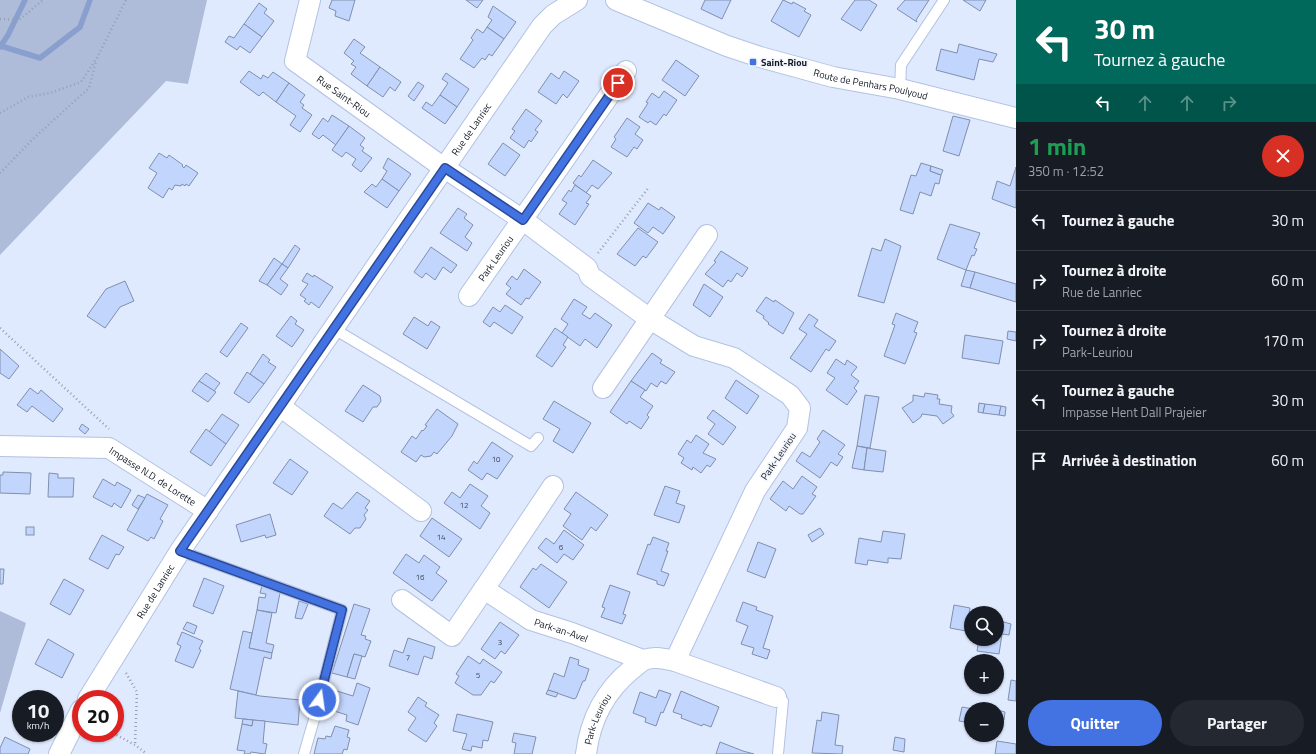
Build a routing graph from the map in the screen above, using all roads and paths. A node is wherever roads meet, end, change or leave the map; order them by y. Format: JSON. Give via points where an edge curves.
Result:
{"nodes":[{"id":1,"x":43,"y":0,"type":"edge"},
{"id":2,"x":126,"y":0,"type":"edge"},
{"id":3,"x":310,"y":0,"type":"edge"},
{"id":4,"x":577,"y":0,"type":"edge"},
{"id":5,"x":616,"y":0,"type":"edge"},
{"id":6,"x":944,"y":0,"type":"edge"},
{"id":7,"x":0,"y":19,"type":"edge"},
{"id":8,"x":97,"y":58,"type":"junction"},
{"id":9,"x":626,"y":71,"type":"dead end"},
{"id":10,"x":900,"y":89,"type":"junction"},
{"id":11,"x":0,"y":113,"type":"edge"},
{"id":12,"x":1016,"y":118,"type":"edge"},
{"id":13,"x":445,"y":168,"type":"junction"},
{"id":14,"x":0,"y":173,"type":"edge"},
{"id":15,"x":649,"y":187,"type":"dead end"},
{"id":16,"x":523,"y":220,"type":"junction"},
{"id":17,"x":707,"y":235,"type":"dead end"},
{"id":18,"x":587,"y":268,"type":"junction"},
{"id":19,"x":469,"y":296,"type":"dead end"},
{"id":20,"x":650,"y":319,"type":"junction"},
{"id":21,"x":0,"y":328,"type":"edge"},
{"id":22,"x":334,"y":329,"type":"junction"},
{"id":23,"x":603,"y":388,"type":"dead end"},
{"id":24,"x":281,"y":407,"type":"junction"},
{"id":25,"x":538,"y":438,"type":"dead end"},
{"id":26,"x":0,"y":446,"type":"edge"},
{"id":27,"x":109,"y":448,"type":"junction"},
{"id":28,"x":553,"y":486,"type":"dead end"},
{"id":29,"x":208,"y":510,"type":"junction"},
{"id":30,"x":421,"y":511,"type":"dead end"},
{"id":31,"x":180,"y":551,"type":"junction"},
{"id":32,"x":484,"y":589,"type":"junction"},
{"id":33,"x":402,"y":600,"type":"dead end"},
{"id":34,"x":115,"y":654,"type":"junction"},
{"id":35,"x":643,"y":660,"type":"junction"},
{"id":36,"x":674,"y":661,"type":"junction"},
{"id":37,"x":93,"y":690,"type":"edge"},
{"id":38,"x":776,"y":697,"type":"joint"},
{"id":39,"x":72,"y":728,"type":"edge"},
{"id":40,"x":124,"y":738,"type":"edge"},
{"id":41,"x":135,"y":744,"type":"junction"},
{"id":42,"x":59,"y":754,"type":"edge"},
{"id":43,"x":147,"y":754,"type":"edge"},
{"id":44,"x":304,"y":754,"type":"edge"},
{"id":45,"x":586,"y":754,"type":"edge"},
{"id":46,"x":778,"y":754,"type":"edge"}],
"edges":[{"from":1,"to":7,"type":"path","via":[[19,20]]},
{"from":2,"to":8,"type":"path"},
{"from":3,"to":13,"type":"street","name":"Rue Saint-Riou","via":[[295,61]]},
{"from":4,"to":13,"type":"street","name":"Rue de Lanriec","via":[[552,15],[542,26]]},
{"from":5,"to":10,"type":"street","name":"Route de Penhars Poulyoud","via":[[760,57],[833,77]]},
{"from":6,"to":10,"type":"lane","via":[[902,66]]},
{"from":8,"to":11,"type":"path","via":[[81,82],[50,93],[28,97]]},
{"from":8,"to":14,"type":"path","via":[[89,88]]},
{"from":9,"to":16,"type":"street","name":"Park Leuriou"},
{"from":10,"to":12,"type":"street","name":"Route de Penhars Poulyoud"},
{"from":13,"to":16,"type":"street","name":"Park-Leuriou"},
{"from":13,"to":22,"type":"street","name":"Rue de Lanriec"},
{"from":15,"to":18,"type":"path"},
{"from":16,"to":18,"type":"street","name":"Park-Leuriou"},
{"from":16,"to":19,"type":"street","name":"Park Leuriou"},
{"from":17,"to":20,"type":"street"},
{"from":18,"to":20,"type":"street","name":"Park-Leuriou","via":[[590,276]]},
{"from":20,"to":23,"type":"street"},
{"from":20,"to":36,"type":"street","name":"Park-Leuriou","via":[[694,346],[734,358],[790,396],[800,408],[797,428],[755,491]]},
{"from":21,"to":27,"type":"path","via":[[109,427]]},
{"from":22,"to":24,"type":"street","name":"Rue de Lanriec"},
{"from":22,"to":25,"type":"lane","via":[[531,446]]},
{"from":24,"to":29,"type":"street","name":"Rue de Lanriec"},
{"from":24,"to":30,"type":"street"},
{"from":26,"to":27,"type":"street","name":"Impasse N.D. de Lorette"},
{"from":27,"to":29,"type":"street","name":"Impasse N.D. de Lorette"},
{"from":28,"to":32,"type":"street"},
{"from":29,"to":31,"type":"street","name":"Rue de Lanriec"},
{"from":31,"to":34,"type":"street","name":"Rue de Lanriec"},
{"from":31,"to":44,"type":"lane","via":[[342,610]]},
{"from":32,"to":33,"type":"street","via":[[452,636]]},
{"from":32,"to":35,"type":"street","name":"Park-an-Avel","via":[[531,620]]},
{"from":34,"to":37,"type":"street","name":"Rue de Lanriec"},
{"from":34,"to":41,"type":"path","via":[[137,692]]},
{"from":35,"to":36,"type":"street","via":[[661,658]]},
{"from":35,"to":45,"type":"street","name":"Park-Leuriou","via":[[626,674],[598,711],[588,738]]},
{"from":36,"to":38,"type":"street"},
{"from":38,"to":46,"type":"lane","via":[[783,701]]},
{"from":39,"to":42,"type":"street"},
{"from":40,"to":41,"type":"path"},
{"from":41,"to":43,"type":"path"}]}
